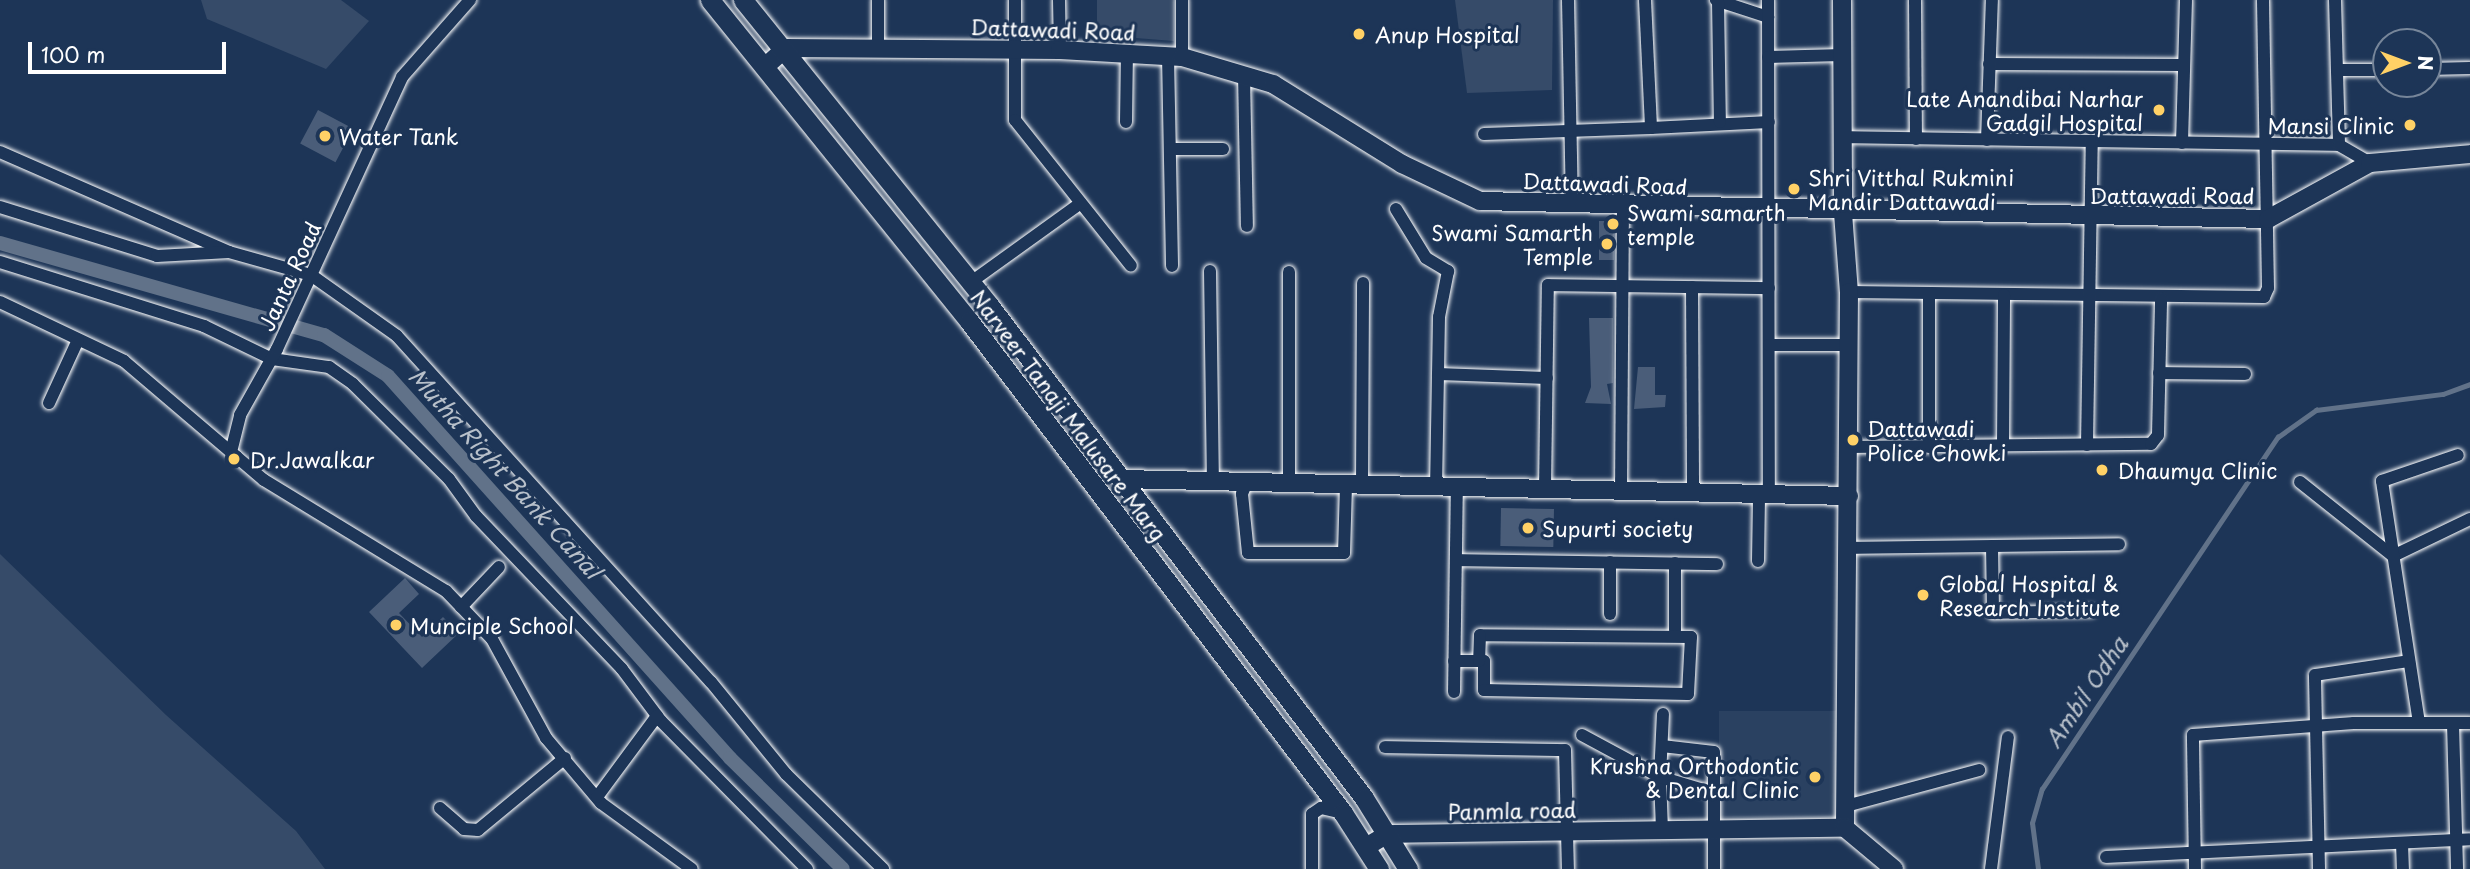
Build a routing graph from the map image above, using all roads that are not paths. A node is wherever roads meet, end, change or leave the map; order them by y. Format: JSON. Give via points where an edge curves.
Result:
{"nodes":[{"id":1,"x":470,"y":0,"type":"edge"},
{"id":2,"x":710,"y":0,"type":"edge"},
{"id":3,"x":878,"y":0,"type":"edge"},
{"id":4,"x":1015,"y":0,"type":"edge"},
{"id":5,"x":1059,"y":0,"type":"edge"},
{"id":6,"x":1182,"y":0,"type":"edge"},
{"id":7,"x":1568,"y":0,"type":"edge"},
{"id":8,"x":1645,"y":0,"type":"edge"},
{"id":9,"x":1717,"y":0,"type":"edge"},
{"id":10,"x":1768,"y":0,"type":"edge"},
{"id":11,"x":1842,"y":0,"type":"edge"},
{"id":12,"x":1915,"y":0,"type":"edge"},
{"id":13,"x":1992,"y":0,"type":"edge"},
{"id":14,"x":2186,"y":0,"type":"edge"},
{"id":15,"x":2263,"y":0,"type":"edge"},
{"id":16,"x":2335,"y":0,"type":"edge"},
{"id":17,"x":745,"y":1,"type":"edge"},
{"id":18,"x":1768,"y":18,"type":"junction"},
{"id":19,"x":786,"y":48,"type":"junction"},
{"id":20,"x":878,"y":48,"type":"junction"},
{"id":21,"x":1013,"y":49,"type":"junction"},
{"id":22,"x":1060,"y":50,"type":"junction"},
{"id":23,"x":1127,"y":53,"type":"junction"},
{"id":24,"x":1842,"y":55,"type":"junction"},
{"id":25,"x":1175,"y":56,"type":"junction"},
{"id":26,"x":1768,"y":57,"type":"junction"},
{"id":27,"x":1989,"y":64,"type":"junction"},
{"id":28,"x":766,"y":65,"type":"junction"},
{"id":29,"x":2184,"y":65,"type":"junction"},
{"id":30,"x":2470,"y":68,"type":"edge"},
{"id":31,"x":2442,"y":69,"type":"edge"},
{"id":32,"x":2372,"y":70,"type":"edge"},
{"id":33,"x":2337,"y":71,"type":"junction"},
{"id":34,"x":1244,"y":75,"type":"junction"},
{"id":35,"x":1126,"y":122,"type":"dead end"},
{"id":36,"x":1720,"y":122,"type":"junction"},
{"id":37,"x":1769,"y":122,"type":"junction"},
{"id":38,"x":1651,"y":128,"type":"junction"},
{"id":39,"x":1570,"y":133,"type":"junction"},
{"id":40,"x":1484,"y":134,"type":"dead end"},
{"id":41,"x":1842,"y":137,"type":"junction"},
{"id":42,"x":1916,"y":139,"type":"junction"},
{"id":43,"x":1987,"y":140,"type":"junction"},
{"id":44,"x":2092,"y":141,"type":"junction"},
{"id":45,"x":2182,"y":143,"type":"junction"},
{"id":46,"x":2265,"y":144,"type":"junction"},
{"id":47,"x":2339,"y":145,"type":"junction"},
{"id":48,"x":1170,"y":149,"type":"junction"},
{"id":49,"x":1223,"y":149,"type":"dead end"},
{"id":50,"x":0,"y":152,"type":"edge"},
{"id":51,"x":2470,"y":154,"type":"edge"},
{"id":52,"x":2370,"y":163,"type":"junction"},
{"id":53,"x":1081,"y":202,"type":"junction"},
{"id":54,"x":1572,"y":204,"type":"junction"},
{"id":55,"x":1623,"y":206,"type":"junction"},
{"id":56,"x":0,"y":207,"type":"edge"},
{"id":57,"x":1396,"y":209,"type":"dead end"},
{"id":58,"x":1770,"y":211,"type":"junction"},
{"id":59,"x":1843,"y":213,"type":"junction"},
{"id":60,"x":2091,"y":218,"type":"junction"},
{"id":61,"x":2268,"y":219,"type":"junction"},
{"id":62,"x":1247,"y":226,"type":"dead end"},
{"id":63,"x":229,"y":252,"type":"junction"},
{"id":64,"x":0,"y":262,"type":"edge"},
{"id":65,"x":1130,"y":266,"type":"dead end"},
{"id":66,"x":1172,"y":266,"type":"dead end"},
{"id":67,"x":1210,"y":271,"type":"dead end"},
{"id":68,"x":1289,"y":272,"type":"dead end"},
{"id":69,"x":309,"y":281,"type":"junction"},
{"id":70,"x":971,"y":282,"type":"junction"},
{"id":71,"x":1363,"y":283,"type":"dead end"},
{"id":72,"x":1621,"y":286,"type":"junction"},
{"id":73,"x":1692,"y":286,"type":"junction"},
{"id":74,"x":1769,"y":288,"type":"junction"},
{"id":75,"x":1849,"y":292,"type":"junction"},
{"id":76,"x":1929,"y":293,"type":"junction"},
{"id":77,"x":2004,"y":295,"type":"junction"},
{"id":78,"x":2089,"y":296,"type":"junction"},
{"id":79,"x":2161,"y":298,"type":"junction"},
{"id":80,"x":0,"y":302,"type":"edge"},
{"id":81,"x":78,"y":340,"type":"junction"},
{"id":82,"x":1769,"y":345,"type":"junction"},
{"id":83,"x":1849,"y":345,"type":"junction"},
{"id":84,"x":274,"y":354,"type":"junction"},
{"id":85,"x":2159,"y":373,"type":"junction"},
{"id":86,"x":1438,"y":374,"type":"junction"},
{"id":87,"x":2245,"y":374,"type":"dead end"},
{"id":88,"x":1546,"y":378,"type":"junction"},
{"id":89,"x":49,"y":403,"type":"dead end"},
{"id":90,"x":2087,"y":445,"type":"junction"},
{"id":91,"x":2003,"y":446,"type":"junction"},
{"id":92,"x":1849,"y":447,"type":"junction"},
{"id":93,"x":1929,"y":447,"type":"junction"},
{"id":94,"x":232,"y":448,"type":"junction"},
{"id":95,"x":2458,"y":455,"type":"dead end"},
{"id":96,"x":1122,"y":479,"type":"junction"},
{"id":97,"x":1213,"y":481,"type":"junction"},
{"id":98,"x":1247,"y":482,"type":"junction"},
{"id":99,"x":2300,"y":482,"type":"dead end"},
{"id":100,"x":1289,"y":483,"type":"junction"},
{"id":101,"x":1354,"y":484,"type":"junction"},
{"id":102,"x":1436,"y":486,"type":"junction"},
{"id":103,"x":1457,"y":487,"type":"junction"},
{"id":104,"x":1545,"y":489,"type":"junction"},
{"id":105,"x":1621,"y":491,"type":"junction"},
{"id":106,"x":1693,"y":492,"type":"junction"},
{"id":107,"x":1764,"y":494,"type":"junction"},
{"id":108,"x":1849,"y":496,"type":"junction"},
{"id":109,"x":2470,"y":519,"type":"edge"},
{"id":110,"x":2119,"y":544,"type":"dead end"},
{"id":111,"x":1992,"y":546,"type":"junction"},
{"id":112,"x":1848,"y":548,"type":"junction"},
{"id":113,"x":2393,"y":556,"type":"junction"},
{"id":114,"x":1456,"y":560,"type":"junction"},
{"id":115,"x":1758,"y":561,"type":"dead end"},
{"id":116,"x":1610,"y":562,"type":"junction"},
{"id":117,"x":1675,"y":564,"type":"junction"},
{"id":118,"x":1717,"y":564,"type":"dead end"},
{"id":119,"x":499,"y":567,"type":"dead end"},
{"id":120,"x":461,"y":607,"type":"junction"},
{"id":121,"x":2091,"y":611,"type":"dead end"},
{"id":122,"x":1610,"y":614,"type":"dead end"},
{"id":123,"x":1675,"y":631,"type":"dead end"},
{"id":124,"x":1454,"y":661,"type":"junction"},
{"id":125,"x":1479,"y":661,"type":"junction"},
{"id":126,"x":2409,"y":661,"type":"junction"},
{"id":127,"x":1454,"y":692,"type":"dead end"},
{"id":128,"x":1663,"y":715,"type":"dead end"},
{"id":129,"x":657,"y":716,"type":"junction"},
{"id":130,"x":2419,"y":723,"type":"junction"},
{"id":131,"x":2470,"y":723,"type":"edge"},
{"id":132,"x":2453,"y":724,"type":"junction"},
{"id":133,"x":2313,"y":727,"type":"junction"},
{"id":134,"x":1582,"y":735,"type":"dead end"},
{"id":135,"x":2008,"y":737,"type":"dead end"},
{"id":136,"x":1385,"y":747,"type":"dead end"},
{"id":137,"x":1662,"y":747,"type":"junction"},
{"id":138,"x":565,"y":758,"type":"junction"},
{"id":139,"x":1979,"y":770,"type":"dead end"},
{"id":140,"x":1660,"y":777,"type":"junction"},
{"id":141,"x":1714,"y":793,"type":"junction"},
{"id":142,"x":597,"y":797,"type":"junction"},
{"id":143,"x":1846,"y":806,"type":"junction"},
{"id":144,"x":440,"y":808,"type":"dead end"},
{"id":145,"x":1343,"y":813,"type":"junction"},
{"id":146,"x":1845,"y":828,"type":"junction"},
{"id":147,"x":1714,"y":830,"type":"junction"},
{"id":148,"x":1662,"y":831,"type":"junction"},
{"id":149,"x":1567,"y":832,"type":"junction"},
{"id":150,"x":1388,"y":834,"type":"junction"},
{"id":151,"x":2464,"y":840,"type":"edge"},
{"id":152,"x":2402,"y":843,"type":"junction"},
{"id":153,"x":1366,"y":847,"type":"junction"},
{"id":154,"x":2319,"y":848,"type":"junction"},
{"id":155,"x":2195,"y":853,"type":"junction"},
{"id":156,"x":2106,"y":857,"type":"dead end"},
{"id":157,"x":692,"y":869,"type":"edge"},
{"id":158,"x":807,"y":869,"type":"edge"},
{"id":159,"x":883,"y":869,"type":"edge"},
{"id":160,"x":1312,"y":869,"type":"edge"},
{"id":161,"x":1378,"y":869,"type":"edge"},
{"id":162,"x":1408,"y":869,"type":"edge"},
{"id":163,"x":1568,"y":869,"type":"edge"},
{"id":164,"x":1714,"y":869,"type":"edge"},
{"id":165,"x":1894,"y":869,"type":"edge"},
{"id":166,"x":1991,"y":869,"type":"edge"},
{"id":167,"x":2195,"y":869,"type":"edge"},
{"id":168,"x":2319,"y":869,"type":"edge"},
{"id":169,"x":2403,"y":869,"type":"edge"},
{"id":170,"x":2457,"y":869,"type":"edge"}],
"edges":[{"from":1,"to":69,"type":"street","name":"Janta Road","via":[[402,76]]},
{"from":2,"to":28,"type":"main road","name":"Narveer Tanaji Malusare Marg"},
{"from":3,"to":20,"type":"street"},
{"from":4,"to":21,"type":"street"},
{"from":5,"to":22,"type":"street"},
{"from":6,"to":25,"type":"street"},
{"from":7,"to":39,"type":"street"},
{"from":8,"to":38,"type":"street"},
{"from":9,"to":18,"type":"street"},
{"from":9,"to":36,"type":"street"},
{"from":10,"to":18,"type":"street"},
{"from":11,"to":24,"type":"street"},
{"from":12,"to":42,"type":"street"},
{"from":13,"to":27,"type":"street"},
{"from":14,"to":29,"type":"street"},
{"from":15,"to":46,"type":"street"},
{"from":16,"to":33,"type":"street"},
{"from":17,"to":19,"type":"main road","name":"Narveer Tanaji Malusare Marg"},
{"from":18,"to":26,"type":"street"},
{"from":19,"to":20,"type":"street","name":"Dattawadi Road"},
{"from":19,"to":28,"type":"street"},
{"from":19,"to":70,"type":"main road","name":"Narveer Tanaji Malusare Marg"},
{"from":20,"to":21,"type":"street","name":"Dattawadi Road"},
{"from":21,"to":22,"type":"street","name":"Dattawadi Road"},
{"from":21,"to":53,"type":"street","via":[[1015,120]]},
{"from":22,"to":23,"type":"street","name":"Dattawadi Road"},
{"from":23,"to":25,"type":"street","name":"Dattawadi Road"},
{"from":23,"to":35,"type":"street"},
{"from":24,"to":26,"type":"street"},
{"from":24,"to":41,"type":"street"},
{"from":25,"to":34,"type":"street","name":"Dattawadi Road"},
{"from":25,"to":48,"type":"street"},
{"from":26,"to":37,"type":"street"},
{"from":27,"to":29,"type":"street"},
{"from":27,"to":43,"type":"street"},
{"from":28,"to":145,"type":"main road","name":"Narveer Tanaji Malusare Marg"},
{"from":29,"to":45,"type":"street"},
{"from":30,"to":31,"type":"street"},
{"from":32,"to":33,"type":"street"},
{"from":33,"to":47,"type":"street"},
{"from":34,"to":54,"type":"street","name":"Dattawadi Road","via":[[1273,84],[1402,164],[1480,201]]},
{"from":34,"to":62,"type":"street"},
{"from":36,"to":37,"type":"street"},
{"from":36,"to":38,"type":"street"},
{"from":37,"to":58,"type":"street"},
{"from":38,"to":39,"type":"street"},
{"from":39,"to":40,"type":"street"},
{"from":39,"to":54,"type":"street"},
{"from":41,"to":42,"type":"street"},
{"from":41,"to":59,"type":"street"},
{"from":42,"to":43,"type":"street"},
{"from":43,"to":44,"type":"street"},
{"from":44,"to":45,"type":"street"},
{"from":44,"to":60,"type":"street"},
{"from":45,"to":46,"type":"street"},
{"from":46,"to":47,"type":"street"},
{"from":46,"to":61,"type":"street"},
{"from":47,"to":52,"type":"street"},
{"from":48,"to":49,"type":"street"},
{"from":48,"to":66,"type":"street"},
{"from":50,"to":63,"type":"street"},
{"from":51,"to":52,"type":"street","name":"Dattawadi Road"},
{"from":52,"to":61,"type":"street","name":"Dattawadi Road"},
{"from":53,"to":65,"type":"street"},
{"from":53,"to":70,"type":"street"},
{"from":54,"to":55,"type":"street","name":"Dattawadi Road"},
{"from":55,"to":58,"type":"street","name":"Dattawadi Road"},
{"from":55,"to":72,"type":"street"},
{"from":56,"to":63,"type":"street","via":[[157,256]]},
{"from":57,"to":86,"type":"street","via":[[1426,258],[1448,271],[1439,317]]},
{"from":58,"to":59,"type":"street","name":"Dattawadi Road"},
{"from":58,"to":74,"type":"street"},
{"from":59,"to":60,"type":"street","name":"Dattawadi Road"},
{"from":59,"to":75,"type":"street"},
{"from":60,"to":61,"type":"street","name":"Dattawadi Road"},
{"from":60,"to":78,"type":"street"},
{"from":61,"to":79,"type":"street","via":[[2264,297]]},
{"from":63,"to":69,"type":"street"},
{"from":64,"to":84,"type":"street","name":"Janta Road","via":[[204,326]]},
{"from":67,"to":97,"type":"street"},
{"from":68,"to":100,"type":"street"},
{"from":69,"to":84,"type":"street","name":"Janta Road"},
{"from":69,"to":159,"type":"street","via":[[397,336],[695,663],[786,774]]},
{"from":70,"to":96,"type":"main road","name":"Narveer Tanaji Malusare Marg"},
{"from":71,"to":101,"type":"street"},
{"from":72,"to":73,"type":"street"},
{"from":72,"to":88,"type":"street","via":[[1548,285]]},
{"from":72,"to":105,"type":"street"},
{"from":73,"to":74,"type":"street"},
{"from":73,"to":106,"type":"street"},
{"from":74,"to":82,"type":"street"},
{"from":75,"to":76,"type":"street"},
{"from":75,"to":83,"type":"street"},
{"from":76,"to":77,"type":"street"},
{"from":76,"to":93,"type":"street"},
{"from":77,"to":78,"type":"street"},
{"from":77,"to":91,"type":"street"},
{"from":78,"to":79,"type":"street"},
{"from":78,"to":90,"type":"street"},
{"from":79,"to":85,"type":"street"},
{"from":80,"to":81,"type":"street"},
{"from":81,"to":89,"type":"street"},
{"from":81,"to":94,"type":"street","via":[[124,360]]},
{"from":82,"to":83,"type":"street"},
{"from":82,"to":107,"type":"street"},
{"from":83,"to":92,"type":"street"},
{"from":84,"to":94,"type":"street","via":[[240,415]]},
{"from":84,"to":129,"type":"street","via":[[329,367],[379,408],[622,669]]},
{"from":85,"to":87,"type":"street"},
{"from":85,"to":90,"type":"street","via":[[2156,441]]},
{"from":86,"to":88,"type":"street"},
{"from":86,"to":102,"type":"street"},
{"from":88,"to":104,"type":"street"},
{"from":90,"to":91,"type":"street"},
{"from":91,"to":93,"type":"street"},
{"from":92,"to":93,"type":"street"},
{"from":92,"to":108,"type":"street"},
{"from":94,"to":120,"type":"street","via":[[264,480],[409,565]]},
{"from":95,"to":113,"type":"street","via":[[2382,481]]},
{"from":96,"to":97,"type":"street"},
{"from":96,"to":150,"type":"main road","name":"Narveer Tanaji Malusare Marg"},
{"from":97,"to":98,"type":"street"},
{"from":98,"to":100,"type":"street"},
{"from":98,"to":101,"type":"street","via":[[1242,494],[1248,553],[1344,553]]},
{"from":99,"to":113,"type":"street"},
{"from":100,"to":101,"type":"street"},
{"from":101,"to":102,"type":"street"},
{"from":102,"to":103,"type":"street"},
{"from":103,"to":104,"type":"street"},
{"from":103,"to":114,"type":"street"},
{"from":104,"to":105,"type":"street"},
{"from":105,"to":106,"type":"street"},
{"from":106,"to":107,"type":"street"},
{"from":107,"to":108,"type":"street"},
{"from":107,"to":115,"type":"street"},
{"from":108,"to":112,"type":"street"},
{"from":109,"to":113,"type":"street"},
{"from":110,"to":111,"type":"street"},
{"from":111,"to":112,"type":"street"},
{"from":111,"to":121,"type":"street","via":[[1993,613]]},
{"from":112,"to":143,"type":"street"},
{"from":113,"to":126,"type":"street"},
{"from":114,"to":116,"type":"street"},
{"from":114,"to":124,"type":"street"},
{"from":116,"to":117,"type":"street"},
{"from":116,"to":122,"type":"street"},
{"from":117,"to":118,"type":"street"},
{"from":117,"to":123,"type":"street"},
{"from":119,"to":120,"type":"street"},
{"from":120,"to":138,"type":"street","via":[[492,639],[546,738]]},
{"from":124,"to":125,"type":"street"},
{"from":124,"to":127,"type":"street"},
{"from":125,"to":125,"type":"street","via":[[1480,635],[1692,637],[1688,694],[1484,690],[1484,661]]},
{"from":126,"to":130,"type":"street"},
{"from":126,"to":133,"type":"street","via":[[2320,670],[2315,675]]},
{"from":128,"to":137,"type":"street"},
{"from":129,"to":142,"type":"street"},
{"from":129,"to":158,"type":"street"},
{"from":130,"to":132,"type":"street"},
{"from":130,"to":133,"type":"street"},
{"from":131,"to":132,"type":"street"},
{"from":132,"to":151,"type":"street"},
{"from":133,"to":154,"type":"street"},
{"from":133,"to":155,"type":"street","via":[[2193,735]]},
{"from":134,"to":140,"type":"street"},
{"from":135,"to":166,"type":"street"},
{"from":136,"to":149,"type":"street","via":[[1565,750]]},
{"from":137,"to":140,"type":"street"},
{"from":137,"to":141,"type":"street","via":[[1714,752]]},
{"from":138,"to":142,"type":"street"},
{"from":138,"to":144,"type":"street","via":[[478,830],[464,830]]},
{"from":139,"to":143,"type":"street"},
{"from":140,"to":141,"type":"street"},
{"from":140,"to":148,"type":"street"},
{"from":141,"to":147,"type":"street"},
{"from":142,"to":157,"type":"street","via":[[649,842]]},
{"from":143,"to":146,"type":"street"},
{"from":145,"to":153,"type":"main road","name":"Narveer Tanaji Malusare Marg"},
{"from":145,"to":160,"type":"street","via":[[1321,808],[1312,814]]},
{"from":146,"to":147,"type":"street","name":"Panmla road"},
{"from":146,"to":165,"type":"street"},
{"from":147,"to":148,"type":"street","name":"Panmla road"},
{"from":147,"to":164,"type":"street"},
{"from":148,"to":149,"type":"street","name":"Panmla road"},
{"from":149,"to":150,"type":"street","name":"Panmla road"},
{"from":149,"to":163,"type":"street"},
{"from":150,"to":153,"type":"street","name":"Panmla road"},
{"from":150,"to":162,"type":"main road","name":"Narveer Tanaji Malusare Marg"},
{"from":151,"to":152,"type":"street"},
{"from":151,"to":170,"type":"street"},
{"from":152,"to":154,"type":"street"},
{"from":152,"to":169,"type":"street"},
{"from":153,"to":161,"type":"main road","name":"Narveer Tanaji Malusare Marg"},
{"from":154,"to":155,"type":"street"},
{"from":154,"to":168,"type":"street"},
{"from":155,"to":156,"type":"street"},
{"from":155,"to":167,"type":"street"}]}
